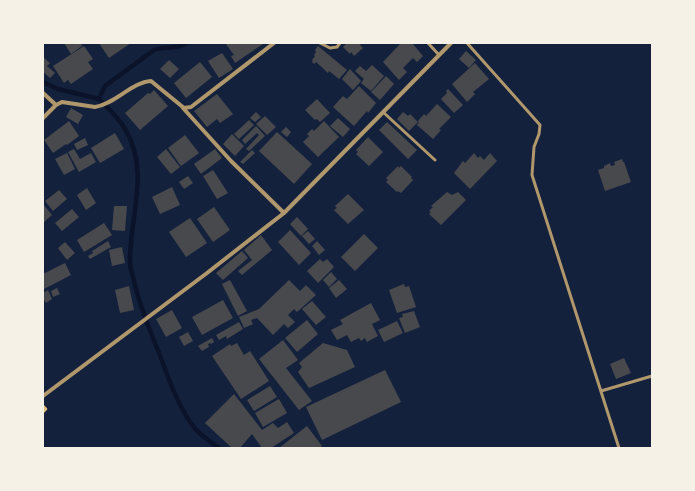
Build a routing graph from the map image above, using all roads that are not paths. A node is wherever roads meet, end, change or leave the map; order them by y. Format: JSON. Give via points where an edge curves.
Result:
{"nodes":[{"id":1,"x":274,"y":43,"type":"edge"},
{"id":2,"x":320,"y":43,"type":"edge"},
{"id":3,"x":340,"y":43,"type":"edge"},
{"id":4,"x":428,"y":43,"type":"edge"},
{"id":5,"x":451,"y":43,"type":"edge"},
{"id":6,"x":467,"y":43,"type":"edge"},
{"id":7,"x":439,"y":55,"type":"junction"},
{"id":8,"x":43,"y":93,"type":"edge"},
{"id":9,"x":56,"y":105,"type":"junction"},
{"id":10,"x":180,"y":105,"type":"junction"},
{"id":11,"x":383,"y":112,"type":"junction"},
{"id":12,"x":43,"y":118,"type":"edge"},
{"id":13,"x":435,"y":160,"type":"dead end"},
{"id":14,"x":284,"y":213,"type":"junction"},
{"id":15,"x":652,"y":376,"type":"edge"},
{"id":16,"x":602,"y":391,"type":"junction"},
{"id":17,"x":43,"y":396,"type":"edge"},
{"id":18,"x":619,"y":448,"type":"edge"}],
"edges":[{"from":1,"to":10,"type":"street","via":[[191,107],[184,108]]},
{"from":2,"to":3,"type":"lane","via":[[330,48],[337,47]]},
{"from":4,"to":7,"type":"lane"},
{"from":5,"to":7,"type":"street"},
{"from":6,"to":16,"type":"lane","via":[[540,125],[534,147],[532,175]]},
{"from":7,"to":11,"type":"street"},
{"from":8,"to":9,"type":"street"},
{"from":9,"to":10,"type":"street","via":[[62,102],[100,106],[122,96],[144,81],[151,81]]},
{"from":9,"to":12,"type":"street"},
{"from":10,"to":14,"type":"street","via":[[231,161]]},
{"from":11,"to":13,"type":"lane"},
{"from":11,"to":14,"type":"street"},
{"from":14,"to":17,"type":"street"},
{"from":15,"to":16,"type":"lane"},
{"from":16,"to":18,"type":"lane"}]}
